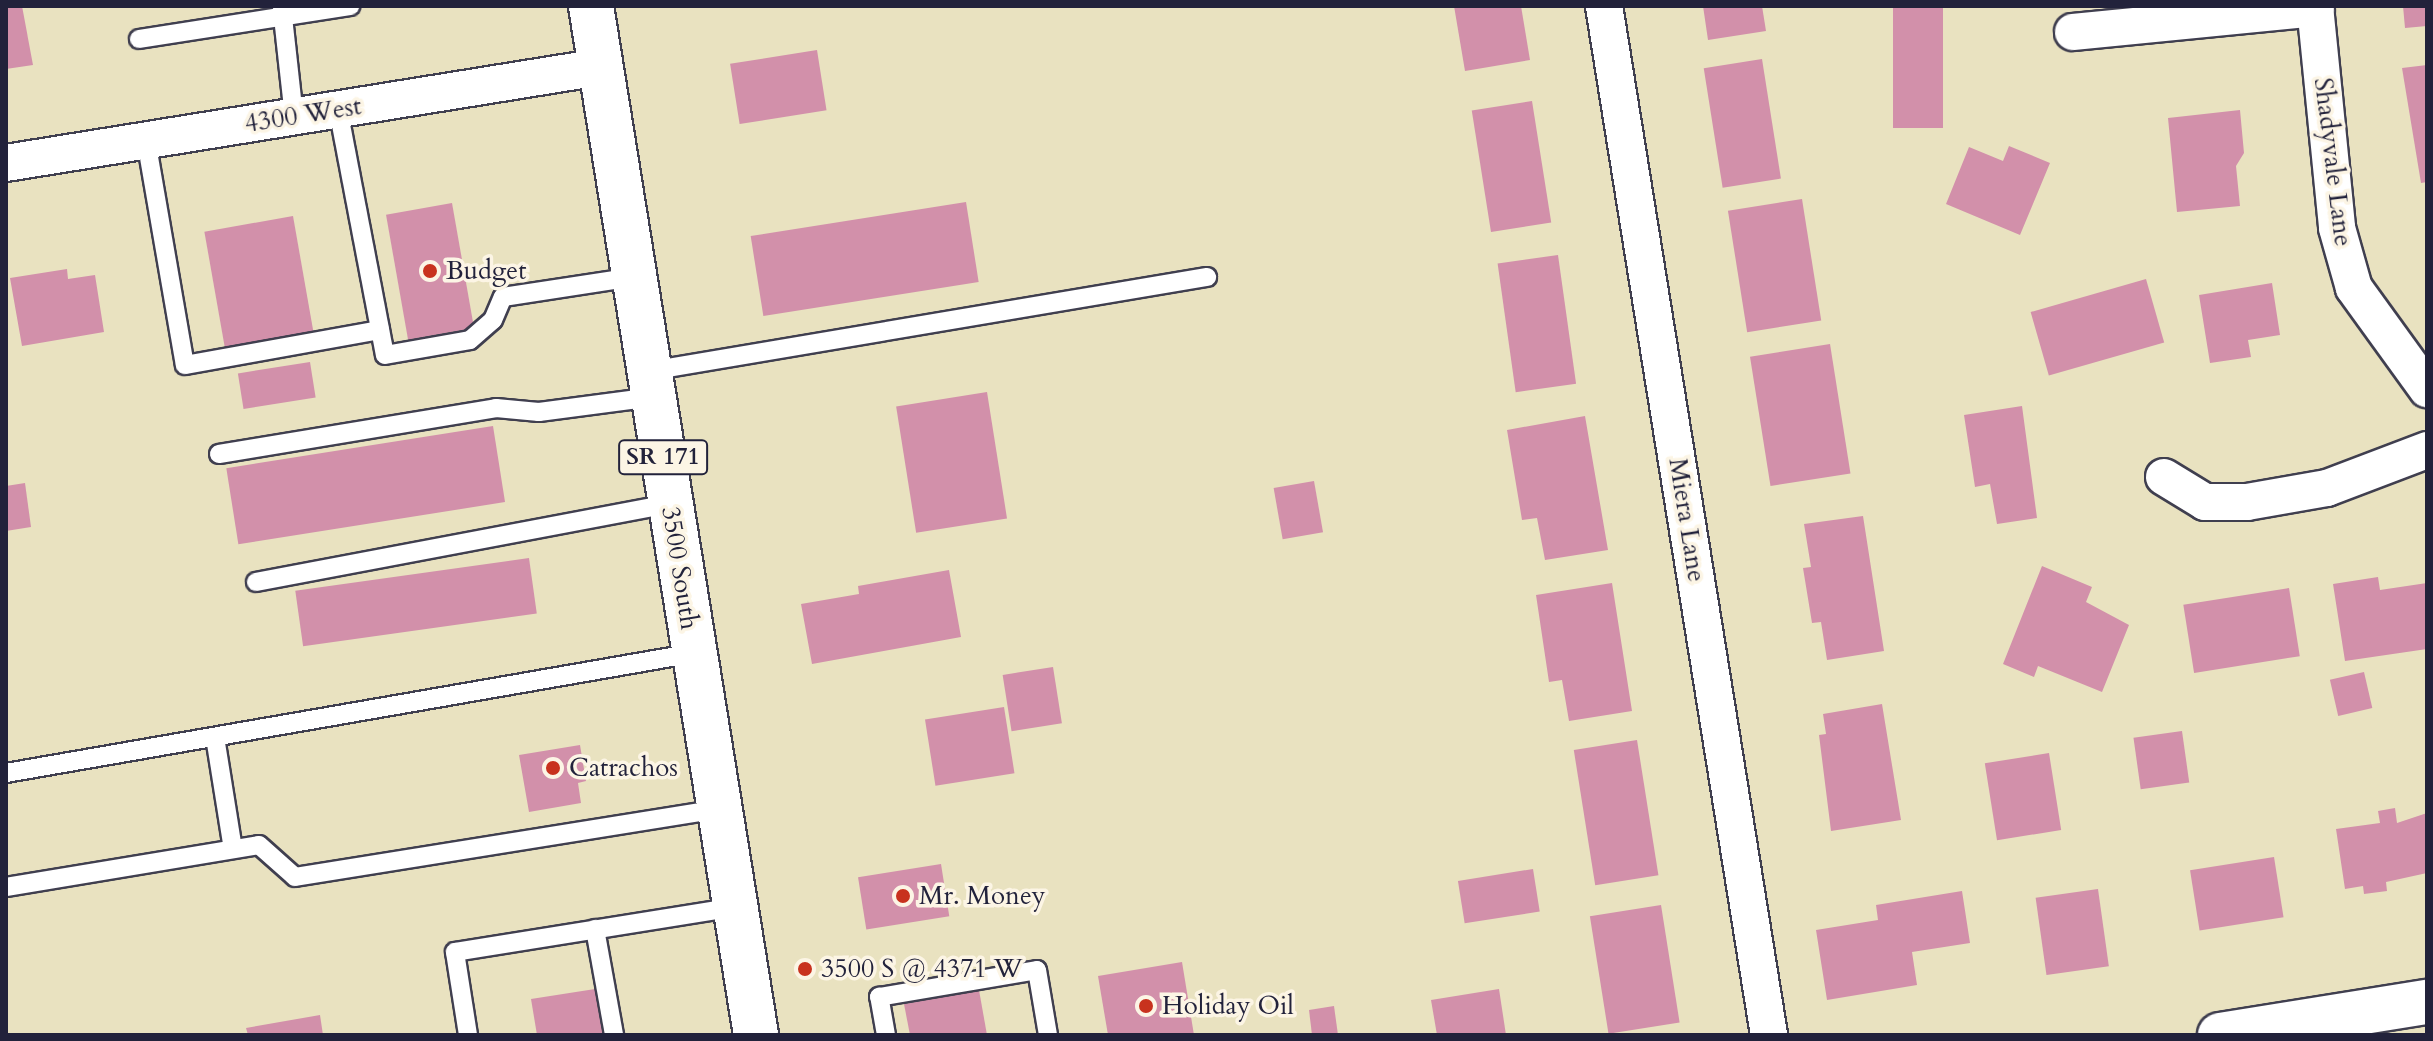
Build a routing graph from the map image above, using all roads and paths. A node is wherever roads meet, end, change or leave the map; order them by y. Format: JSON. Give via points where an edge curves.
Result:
{"nodes":[{"id":1,"x":350,"y":6,"type":"edge"},
{"id":2,"x":591,"y":6,"type":"edge"},
{"id":3,"x":1604,"y":6,"type":"edge"},
{"id":4,"x":2316,"y":7,"type":"edge"},
{"id":5,"x":282,"y":12,"type":"edge"},
{"id":6,"x":2073,"y":32,"type":"dead end"},
{"id":7,"x":139,"y":39,"type":"dead end"},
{"id":8,"x":600,"y":67,"type":"junction"},
{"id":9,"x":338,"y":109,"type":"junction"},
{"id":10,"x":294,"y":116,"type":"junction"},
{"id":11,"x":146,"y":140,"type":"junction"},
{"id":12,"x":6,"y":163,"type":"edge"},
{"id":13,"x":634,"y":277,"type":"junction"},
{"id":14,"x":1207,"y":277,"type":"dead end"},
{"id":15,"x":380,"y":330,"type":"junction"},
{"id":16,"x":651,"y":384,"type":"junction"},
{"id":17,"x":2427,"y":389,"type":"edge"},
{"id":18,"x":2427,"y":450,"type":"edge"},
{"id":19,"x":219,"y":454,"type":"dead end"},
{"id":20,"x":2164,"y":477,"type":"dead end"},
{"id":21,"x":670,"y":504,"type":"junction"},
{"id":22,"x":256,"y":582,"type":"dead end"},
{"id":23,"x":694,"y":653,"type":"junction"},
{"id":24,"x":215,"y":737,"type":"junction"},
{"id":25,"x":6,"y":773,"type":"edge"},
{"id":26,"x":719,"y":809,"type":"junction"},
{"id":27,"x":233,"y":849,"type":"junction"},
{"id":28,"x":6,"y":887,"type":"edge"},
{"id":29,"x":735,"y":907,"type":"junction"},
{"id":30,"x":595,"y":929,"type":"junction"},
{"id":31,"x":2427,"y":1002,"type":"edge"},
{"id":32,"x":2331,"y":1026,"type":"edge"},
{"id":33,"x":468,"y":1035,"type":"edge"},
{"id":34,"x":614,"y":1035,"type":"edge"},
{"id":35,"x":756,"y":1035,"type":"edge"},
{"id":36,"x":886,"y":1035,"type":"edge"},
{"id":37,"x":1048,"y":1035,"type":"edge"},
{"id":38,"x":1769,"y":1035,"type":"edge"},
{"id":39,"x":2220,"y":1035,"type":"edge"}],
"edges":[{"from":1,"to":5,"type":"lane"},
{"from":2,"to":8,"type":"main road","name":"3500 South","number":"SR 171"},
{"from":3,"to":38,"type":"street","name":"Miera Lane"},
{"from":4,"to":6,"type":"street"},
{"from":4,"to":17,"type":"street","name":"Shadyvale Lane","via":[[2337,228],[2350,273],[2387,341]]},
{"from":5,"to":7,"type":"lane"},
{"from":5,"to":10,"type":"lane"},
{"from":8,"to":9,"type":"street","name":"4300 West"},
{"from":8,"to":13,"type":"main road","name":"3500 South","number":"SR 171"},
{"from":9,"to":10,"type":"street","name":"4300 West"},
{"from":9,"to":15,"type":"lane"},
{"from":10,"to":11,"type":"street","name":"4300 West"},
{"from":11,"to":12,"type":"street","name":"4300 West"},
{"from":11,"to":15,"type":"lane","via":[[185,365]]},
{"from":13,"to":15,"type":"lane","via":[[503,297],[493,320],[470,340],[385,355]]},
{"from":13,"to":16,"type":"main road","name":"3500 South","number":"SR 171"},
{"from":14,"to":16,"type":"lane"},
{"from":16,"to":19,"type":"lane","via":[[539,412],[496,408]]},
{"from":16,"to":21,"type":"main road","name":"3500 South","number":"SR 171"},
{"from":18,"to":20,"type":"street","via":[[2327,488],[2247,502],[2205,502]]},
{"from":21,"to":22,"type":"lane"},
{"from":21,"to":23,"type":"main road","name":"3500 South","number":"SR 171"},
{"from":23,"to":24,"type":"lane"},
{"from":23,"to":26,"type":"main road","name":"3500 South","number":"SR 171"},
{"from":24,"to":25,"type":"lane"},
{"from":24,"to":27,"type":"lane"},
{"from":26,"to":27,"type":"lane","via":[[295,877],[259,845]]},
{"from":26,"to":29,"type":"main road","name":"3500 South","number":"SR 171"},
{"from":27,"to":28,"type":"lane"},
{"from":29,"to":30,"type":"lane"},
{"from":29,"to":35,"type":"main road","name":"3500 South","number":"SR 171"},
{"from":30,"to":33,"type":"lane","via":[[455,952]]},
{"from":30,"to":34,"type":"lane"},
{"from":31,"to":32,"type":"main road"},
{"from":32,"to":39,"type":"main road"},
{"from":36,"to":37,"type":"lane","via":[[879,997],[1037,970]]}]}
